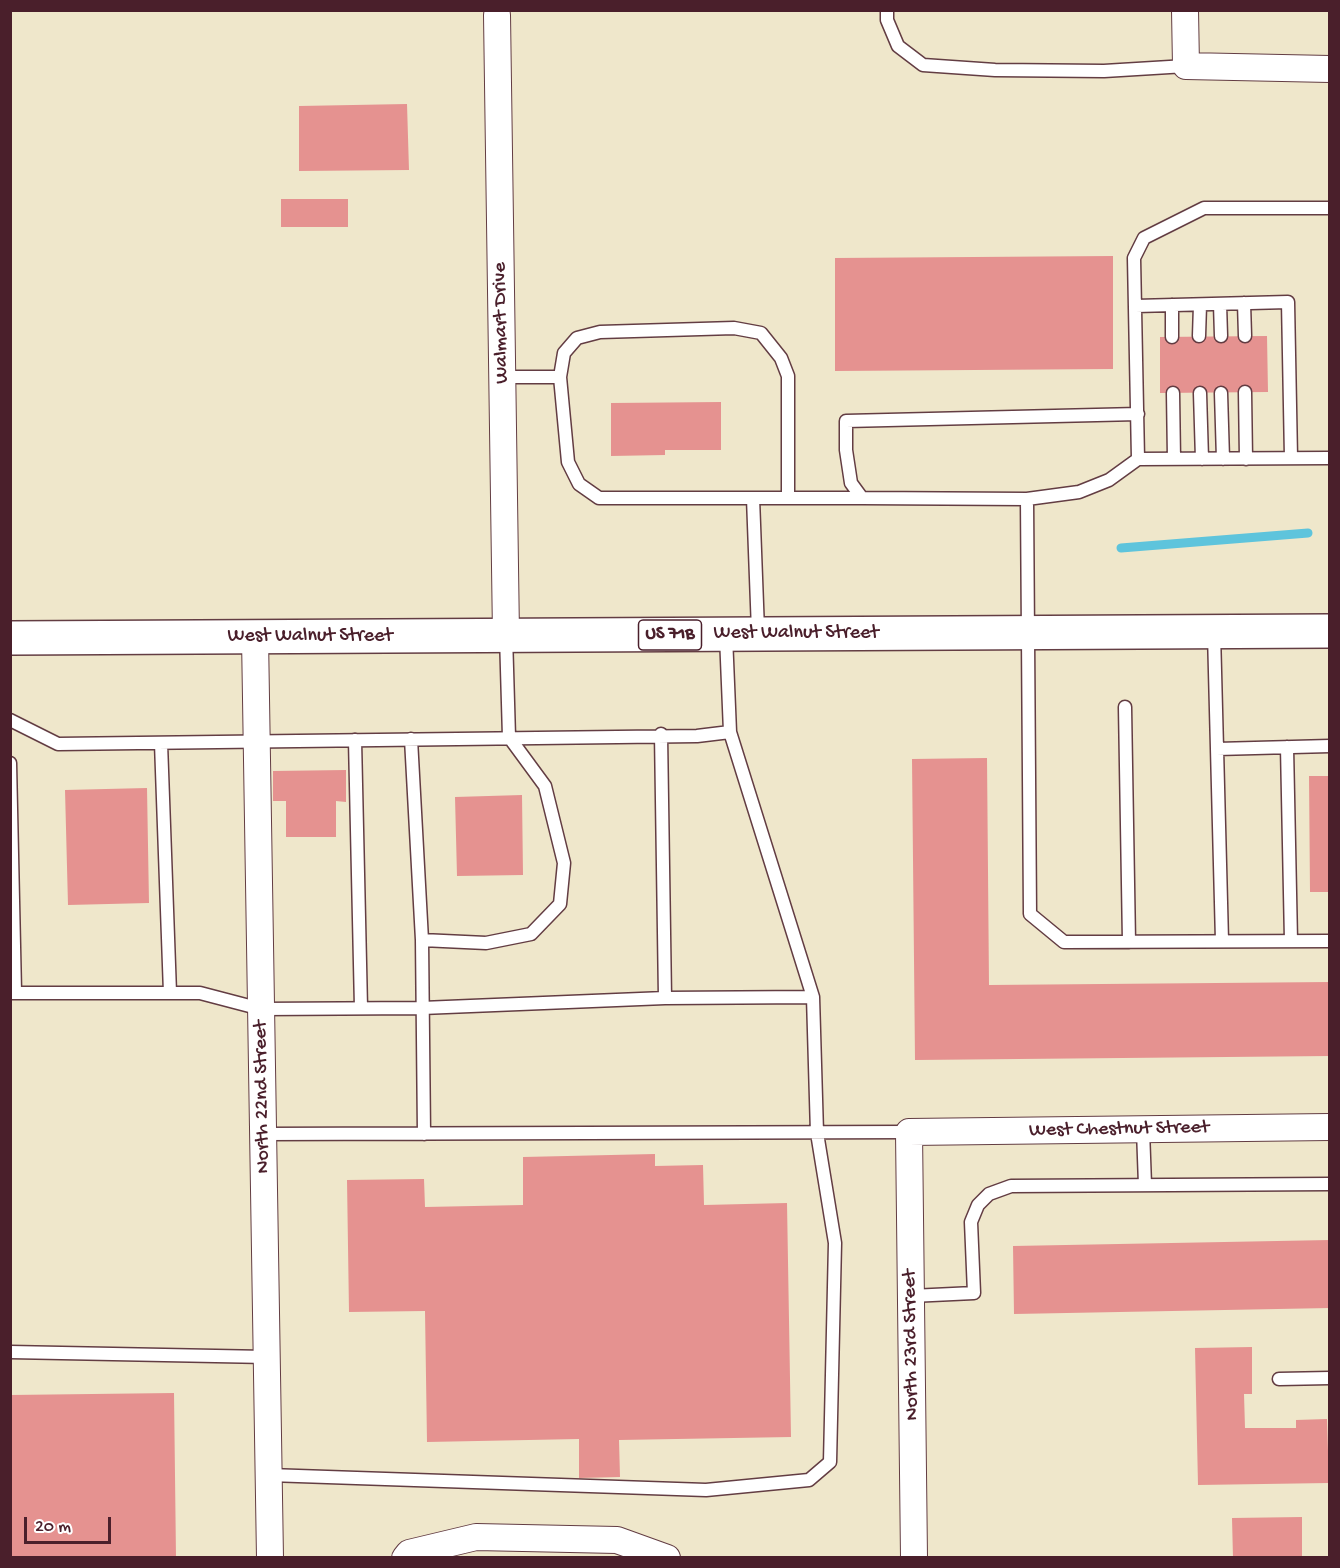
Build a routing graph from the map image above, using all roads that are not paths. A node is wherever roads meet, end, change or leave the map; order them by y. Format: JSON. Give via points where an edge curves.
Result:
{"nodes":[{"id":1,"x":887,"y":10,"type":"edge"},
{"id":2,"x":1185,"y":10,"type":"edge"},
{"id":3,"x":497,"y":13,"type":"edge"},
{"id":4,"x":1186,"y":66,"type":"junction"},
{"id":5,"x":1329,"y":69,"type":"edge"},
{"id":6,"x":1329,"y":208,"type":"edge"},
{"id":7,"x":1244,"y":303,"type":"junction"},
{"id":8,"x":1220,"y":304,"type":"junction"},
{"id":9,"x":1172,"y":305,"type":"junction"},
{"id":10,"x":1200,"y":305,"type":"junction"},
{"id":11,"x":1136,"y":306,"type":"junction"},
{"id":12,"x":1200,"y":336,"type":"dead end"},
{"id":13,"x":1221,"y":336,"type":"dead end"},
{"id":14,"x":1245,"y":336,"type":"dead end"},
{"id":15,"x":1172,"y":337,"type":"dead end"},
{"id":16,"x":503,"y":377,"type":"junction"},
{"id":17,"x":560,"y":377,"type":"junction"},
{"id":18,"x":1245,"y":392,"type":"dead end"},
{"id":19,"x":1173,"y":393,"type":"dead end"},
{"id":20,"x":1200,"y":393,"type":"dead end"},
{"id":21,"x":1221,"y":393,"type":"dead end"},
{"id":22,"x":1138,"y":414,"type":"junction"},
{"id":23,"x":1291,"y":458,"type":"junction"},
{"id":24,"x":1329,"y":458,"type":"edge"},
{"id":25,"x":1138,"y":459,"type":"junction"},
{"id":26,"x":1174,"y":459,"type":"junction"},
{"id":27,"x":1202,"y":459,"type":"junction"},
{"id":28,"x":1223,"y":459,"type":"junction"},
{"id":29,"x":1246,"y":459,"type":"junction"},
{"id":30,"x":753,"y":498,"type":"junction"},
{"id":31,"x":788,"y":498,"type":"junction"},
{"id":32,"x":862,"y":498,"type":"junction"},
{"id":33,"x":1027,"y":499,"type":"junction"},
{"id":34,"x":1214,"y":631,"type":"junction"},
{"id":35,"x":1329,"y":631,"type":"edge"},
{"id":36,"x":1029,"y":633,"type":"junction"},
{"id":37,"x":742,"y":634,"type":"junction"},
{"id":38,"x":506,"y":635,"type":"junction"},
{"id":39,"x":255,"y":637,"type":"junction"},
{"id":40,"x":10,"y":638,"type":"edge"},
{"id":41,"x":1125,"y":707,"type":"dead end"},
{"id":42,"x":10,"y":720,"type":"edge"},
{"id":43,"x":730,"y":732,"type":"junction"},
{"id":44,"x":661,"y":734,"type":"junction"},
{"id":45,"x":509,"y":737,"type":"junction"},
{"id":46,"x":411,"y":739,"type":"junction"},
{"id":47,"x":355,"y":740,"type":"junction"},
{"id":48,"x":256,"y":742,"type":"junction"},
{"id":49,"x":161,"y":743,"type":"junction"},
{"id":50,"x":1329,"y":746,"type":"edge"},
{"id":51,"x":1287,"y":747,"type":"junction"},
{"id":52,"x":1217,"y":749,"type":"junction"},
{"id":53,"x":10,"y":763,"type":"edge"},
{"id":54,"x":422,"y":940,"type":"junction"},
{"id":55,"x":1222,"y":941,"type":"junction"},
{"id":56,"x":1291,"y":941,"type":"junction"},
{"id":57,"x":1329,"y":941,"type":"edge"},
{"id":58,"x":1129,"y":942,"type":"junction"},
{"id":59,"x":13,"y":993,"type":"edge"},
{"id":60,"x":170,"y":993,"type":"junction"},
{"id":61,"x":813,"y":997,"type":"junction"},
{"id":62,"x":665,"y":998,"type":"junction"},
{"id":63,"x":361,"y":1008,"type":"junction"},
{"id":64,"x":422,"y":1008,"type":"junction"},
{"id":65,"x":261,"y":1009,"type":"junction"},
{"id":66,"x":1329,"y":1127,"type":"edge"},
{"id":67,"x":1143,"y":1130,"type":"junction"},
{"id":68,"x":909,"y":1132,"type":"junction"},
{"id":69,"x":817,"y":1133,"type":"junction"},
{"id":70,"x":263,"y":1134,"type":"junction"},
{"id":71,"x":424,"y":1134,"type":"junction"},
{"id":72,"x":1329,"y":1184,"type":"edge"},
{"id":73,"x":1145,"y":1185,"type":"junction"},
{"id":74,"x":911,"y":1296,"type":"junction"},
{"id":75,"x":10,"y":1352,"type":"edge"},
{"id":76,"x":267,"y":1357,"type":"junction"},
{"id":77,"x":1329,"y":1378,"type":"edge"},
{"id":78,"x":1279,"y":1379,"type":"dead end"},
{"id":79,"x":269,"y":1475,"type":"junction"},
{"id":80,"x":270,"y":1557,"type":"edge"},
{"id":81,"x":405,"y":1557,"type":"edge"},
{"id":82,"x":667,"y":1557,"type":"edge"},
{"id":83,"x":914,"y":1557,"type":"edge"}],
"edges":[{"from":1,"to":4,"type":"lane","via":[[898,46],[923,64],[995,70],[1093,71]]},
{"from":2,"to":4,"type":"street"},
{"from":3,"to":16,"type":"street","name":"Walmart Drive"},
{"from":4,"to":5,"type":"street"},
{"from":6,"to":11,"type":"lane","via":[[1204,208],[1174,222],[1144,238],[1134,258]]},
{"from":7,"to":8,"type":"lane"},
{"from":7,"to":14,"type":"lane"},
{"from":7,"to":23,"type":"lane","via":[[1288,302]]},
{"from":8,"to":10,"type":"lane"},
{"from":8,"to":13,"type":"lane"},
{"from":9,"to":10,"type":"lane"},
{"from":9,"to":11,"type":"lane"},
{"from":9,"to":15,"type":"lane"},
{"from":10,"to":12,"type":"lane"},
{"from":11,"to":22,"type":"lane"},
{"from":16,"to":17,"type":"lane"},
{"from":16,"to":38,"type":"street","name":"Walmart Drive"},
{"from":17,"to":30,"type":"lane","via":[[568,462],[579,484],[599,498]]},
{"from":17,"to":31,"type":"lane","via":[[564,353],[578,338],[600,332],[723,328],[760,333],[781,357],[788,376]]},
{"from":18,"to":29,"type":"lane"},
{"from":19,"to":26,"type":"lane"},
{"from":20,"to":27,"type":"lane"},
{"from":21,"to":28,"type":"lane"},
{"from":22,"to":25,"type":"lane"},
{"from":22,"to":32,"type":"lane","via":[[846,421],[851,483]]},
{"from":23,"to":24,"type":"lane"},
{"from":23,"to":29,"type":"lane"},
{"from":25,"to":26,"type":"lane"},
{"from":25,"to":33,"type":"lane","via":[[1109,480],[1079,492]]},
{"from":26,"to":27,"type":"lane"},
{"from":27,"to":28,"type":"lane"},
{"from":28,"to":29,"type":"lane"},
{"from":30,"to":31,"type":"lane"},
{"from":30,"to":37,"type":"lane"},
{"from":31,"to":32,"type":"lane"},
{"from":32,"to":33,"type":"lane"},
{"from":33,"to":36,"type":"lane"},
{"from":34,"to":35,"type":"main road","name":"West Walnut Street","number":"US 71B"},
{"from":34,"to":36,"type":"main road","name":"West Walnut Street","number":"US 71B"},
{"from":34,"to":52,"type":"lane"},
{"from":36,"to":37,"type":"main road","name":"West Walnut Street","number":"US 71B"},
{"from":36,"to":58,"type":"lane","via":[[1030,914],[1064,942]]},
{"from":37,"to":38,"type":"main road","name":"West Walnut Street","number":"US 71B"},
{"from":37,"to":43,"type":"lane"},
{"from":38,"to":39,"type":"main road","name":"West Walnut Street","number":"US 71B"},
{"from":38,"to":45,"type":"lane"},
{"from":39,"to":40,"type":"main road","name":"West Walnut Street","number":"US 71B"},
{"from":39,"to":48,"type":"street","name":"North 22nd Street"},
{"from":41,"to":58,"type":"lane"},
{"from":42,"to":49,"type":"lane","via":[[58,744]]},
{"from":43,"to":44,"type":"lane","via":[[697,736]]},
{"from":43,"to":61,"type":"lane"},
{"from":44,"to":45,"type":"lane"},
{"from":44,"to":62,"type":"lane"},
{"from":45,"to":46,"type":"lane"},
{"from":45,"to":54,"type":"lane","via":[[545,786],[564,863],[560,904],[531,934],[486,943]]},
{"from":46,"to":47,"type":"lane"},
{"from":46,"to":54,"type":"lane"},
{"from":47,"to":48,"type":"lane"},
{"from":47,"to":63,"type":"lane"},
{"from":48,"to":49,"type":"lane"},
{"from":48,"to":65,"type":"street","name":"North 22nd Street"},
{"from":49,"to":60,"type":"lane"},
{"from":50,"to":51,"type":"lane"},
{"from":51,"to":52,"type":"lane"},
{"from":51,"to":56,"type":"lane"},
{"from":52,"to":55,"type":"lane"},
{"from":53,"to":59,"type":"lane"},
{"from":54,"to":64,"type":"lane"},
{"from":55,"to":56,"type":"lane"},
{"from":55,"to":58,"type":"lane"},
{"from":56,"to":57,"type":"lane"},
{"from":59,"to":60,"type":"lane"},
{"from":60,"to":65,"type":"lane","via":[[200,993]]},
{"from":61,"to":62,"type":"lane"},
{"from":61,"to":69,"type":"lane"},
{"from":62,"to":64,"type":"lane"},
{"from":63,"to":64,"type":"lane"},
{"from":63,"to":65,"type":"lane"},
{"from":64,"to":71,"type":"lane"},
{"from":65,"to":70,"type":"street","name":"North 22nd Street"},
{"from":66,"to":67,"type":"street","name":"West Chestnut Street"},
{"from":67,"to":68,"type":"street","name":"West Chestnut Street"},
{"from":67,"to":73,"type":"lane"},
{"from":68,"to":69,"type":"lane"},
{"from":68,"to":74,"type":"street","name":"North 23rd Street"},
{"from":69,"to":71,"type":"lane"},
{"from":69,"to":79,"type":"lane","via":[[836,1243],[830,1462],[809,1480],[706,1490]]},
{"from":70,"to":71,"type":"lane"},
{"from":70,"to":76,"type":"street","name":"North 22nd Street"},
{"from":72,"to":73,"type":"lane"},
{"from":73,"to":74,"type":"lane","via":[[1011,1186],[989,1194],[978,1204],[971,1222],[974,1293]]},
{"from":74,"to":83,"type":"street","name":"North 23rd Street"},
{"from":75,"to":76,"type":"lane"},
{"from":76,"to":79,"type":"street","name":"North 22nd Street"},
{"from":77,"to":78,"type":"lane"},
{"from":79,"to":80,"type":"street","name":"North 22nd Street"},
{"from":81,"to":82,"type":"street","via":[[476,1537],[617,1540]]}]}
